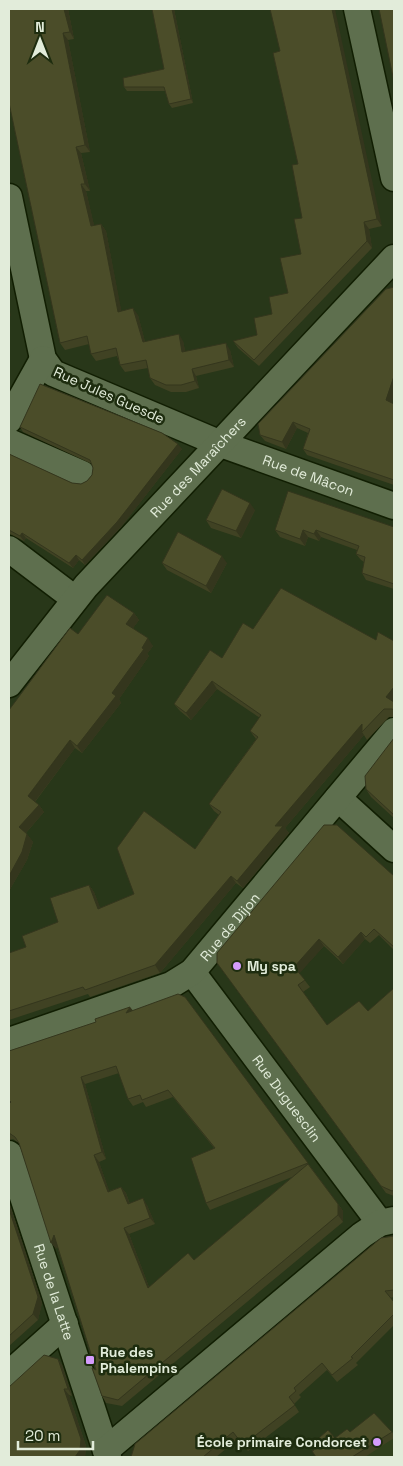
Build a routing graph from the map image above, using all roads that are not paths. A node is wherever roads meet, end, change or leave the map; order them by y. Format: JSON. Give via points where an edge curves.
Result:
{"nodes":[{"id":1,"x":357,"y":9,"type":"edge"},
{"id":2,"x":394,"y":178,"type":"edge"},
{"id":3,"x":9,"y":197,"type":"edge"},
{"id":4,"x":394,"y":258,"type":"edge"},
{"id":5,"x":43,"y":359,"type":"junction"},
{"id":6,"x":9,"y":420,"type":"edge"},
{"id":7,"x":9,"y":442,"type":"edge"},
{"id":8,"x":221,"y":444,"type":"junction"},
{"id":9,"x":82,"y":474,"type":"dead end"},
{"id":10,"x":394,"y":506,"type":"edge"},
{"id":11,"x":9,"y":549,"type":"edge"},
{"id":12,"x":75,"y":600,"type":"junction"},
{"id":13,"x":9,"y":684,"type":"edge"},
{"id":14,"x":394,"y":731,"type":"edge"},
{"id":15,"x":338,"y":798,"type":"junction"},
{"id":16,"x":394,"y":849,"type":"edge"},
{"id":17,"x":192,"y":972,"type":"junction"},
{"id":18,"x":9,"y":1041,"type":"edge"},
{"id":19,"x":9,"y":1154,"type":"edge"},
{"id":20,"x":387,"y":1222,"type":"edge"},
{"id":21,"x":65,"y":1324,"type":"junction"},
{"id":22,"x":9,"y":1374,"type":"edge"},
{"id":23,"x":107,"y":1454,"type":"edge"}],
"edges":[{"from":1,"to":2,"type":"street"},
{"from":3,"to":5,"type":"street","name":"Rue Jules Guesde"},
{"from":4,"to":8,"type":"street","name":"Rue des Maraîchers"},
{"from":5,"to":6,"type":"street"},
{"from":5,"to":8,"type":"street","name":"Rue Jules Guesde","via":[[53,373]]},
{"from":7,"to":9,"type":"street"},
{"from":8,"to":10,"type":"street","name":"Rue de Mâcon"},
{"from":8,"to":12,"type":"street","name":"Rue des Maraîchers"},
{"from":11,"to":12,"type":"street"},
{"from":12,"to":13,"type":"street","name":"Rue des Maraîchers"},
{"from":14,"to":15,"type":"street","name":"Rue de Dijon"},
{"from":15,"to":16,"type":"street"},
{"from":15,"to":17,"type":"street","name":"Rue de Dijon"},
{"from":17,"to":18,"type":"street","name":"Rue de Dijon","via":[[171,985]]},
{"from":17,"to":20,"type":"street","name":"Rue Duguesclin"},
{"from":19,"to":21,"type":"street","name":"Rue de la Latte"},
{"from":20,"to":23,"type":"street","via":[[362,1235]]},
{"from":21,"to":22,"type":"street"},
{"from":21,"to":23,"type":"street","name":"Rue de la Latte"}]}
